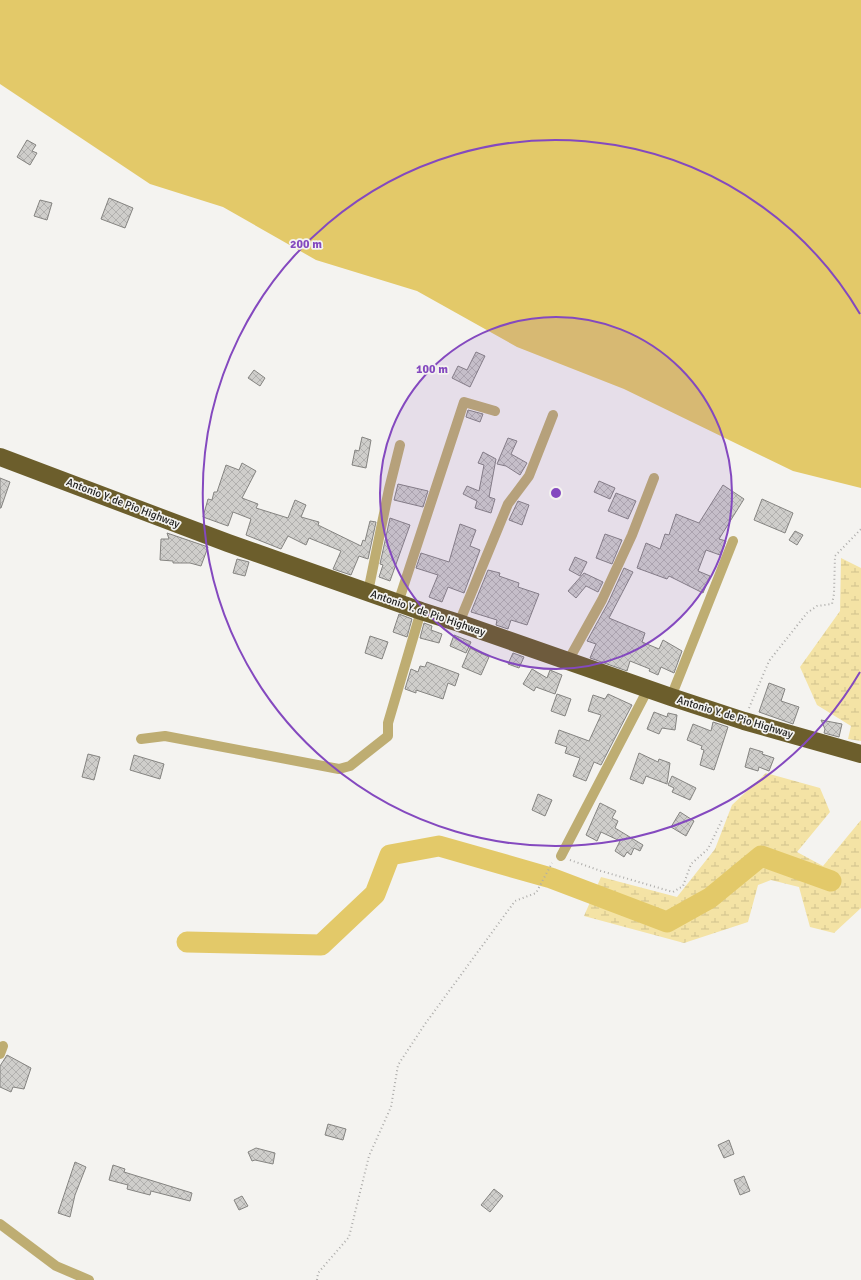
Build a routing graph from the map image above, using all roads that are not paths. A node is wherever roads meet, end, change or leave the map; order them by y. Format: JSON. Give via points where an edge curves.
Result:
{"nodes":[{"id":1,"x":495,"y":411,"type":"dead end"},
{"id":2,"x":553,"y":415,"type":"dead end"},
{"id":3,"x":400,"y":445,"type":"dead end"},
{"id":4,"x":0,"y":456,"type":"edge"},
{"id":5,"x":654,"y":478,"type":"dead end"},
{"id":6,"x":733,"y":541,"type":"dead end"},
{"id":7,"x":368,"y":592,"type":"junction"},
{"id":8,"x":398,"y":603,"type":"junction"},
{"id":9,"x":421,"y":612,"type":"junction"},
{"id":10,"x":459,"y":623,"type":"junction"},
{"id":11,"x":568,"y":661,"type":"junction"},
{"id":12,"x":648,"y":688,"type":"junction"},
{"id":13,"x":671,"y":697,"type":"junction"},
{"id":14,"x":141,"y":739,"type":"dead end"},
{"id":15,"x":861,"y":754,"type":"edge"},
{"id":16,"x":557,"y":859,"type":"road end"},
{"id":17,"x":0,"y":1224,"type":"edge"},
{"id":18,"x":89,"y":1280,"type":"edge"}],
"edges":[{"from":1,"to":8,"type":"street","via":[[464,402]]},
{"from":2,"to":10,"type":"street","via":[[529,476],[508,504]]},
{"from":3,"to":7,"type":"street"},
{"from":4,"to":7,"type":"highway","name":"Antonio Y. de Pio Highway","via":[[228,543]]},
{"from":5,"to":11,"type":"street","via":[[632,535],[602,600]]},
{"from":6,"to":13,"type":"street"},
{"from":7,"to":8,"type":"highway","name":"Antonio Y. de Pio Highway"},
{"from":8,"to":9,"type":"highway","name":"Antonio Y. de Pio Highway"},
{"from":9,"to":10,"type":"highway","name":"Antonio Y. de Pio Highway"},
{"from":9,"to":14,"type":"street","via":[[388,723],[388,736],[350,766],[339,769],[165,736]]},
{"from":10,"to":11,"type":"highway","name":"Antonio Y. de Pio Highway"},
{"from":11,"to":12,"type":"highway","name":"Antonio Y. de Pio Highway"},
{"from":12,"to":13,"type":"highway","name":"Antonio Y. de Pio Highway"},
{"from":12,"to":16,"type":"street"},
{"from":13,"to":15,"type":"highway","name":"Antonio Y. de Pio Highway","via":[[744,721]]},
{"from":17,"to":18,"type":"street","via":[[56,1266]]}]}
